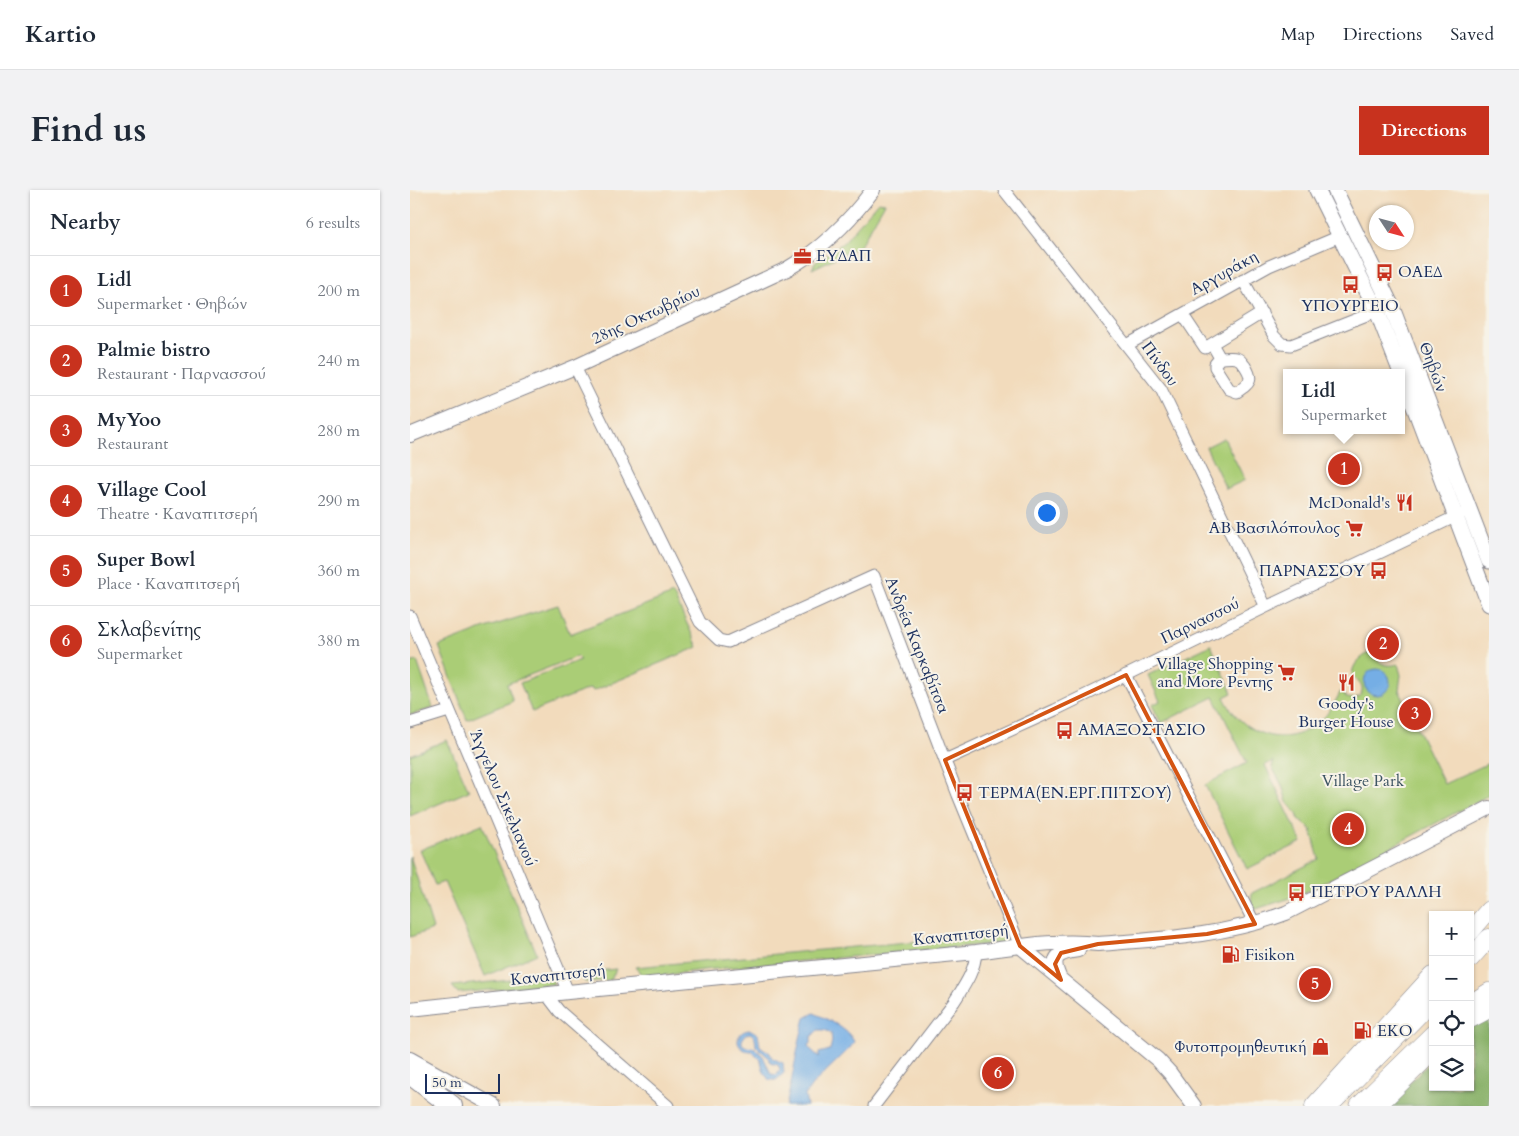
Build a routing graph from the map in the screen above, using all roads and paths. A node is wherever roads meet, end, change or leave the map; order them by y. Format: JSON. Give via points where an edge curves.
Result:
{"nodes":[{"id":1,"x":873,"y":190,"type":"edge"},
{"id":2,"x":1004,"y":190,"type":"edge"},
{"id":3,"x":1317,"y":190,"type":"edge"},
{"id":4,"x":1335,"y":190,"type":"edge"},
{"id":5,"x":1340,"y":236,"type":"junction"},
{"id":6,"x":1243,"y":280,"type":"junction"},
{"id":7,"x":1377,"y":312,"type":"junction"},
{"id":8,"x":1262,"y":313,"type":"junction"},
{"id":9,"x":1183,"y":315,"type":"junction"},
{"id":10,"x":1212,"y":344,"type":"junction"},
{"id":11,"x":1127,"y":345,"type":"junction"},
{"id":12,"x":1220,"y":358,"type":"dead end"},
{"id":13,"x":575,"y":367,"type":"junction"},
{"id":14,"x":1399,"y":369,"type":"edge"},
{"id":15,"x":1405,"y":384,"type":"edge"},
{"id":16,"x":410,"y":435,"type":"edge"},
{"id":17,"x":1470,"y":510,"type":"junction"},
{"id":18,"x":1456,"y":517,"type":"junction"},
{"id":19,"x":1489,"y":561,"type":"edge"},
{"id":20,"x":1489,"y":604,"type":"edge"},
{"id":21,"x":1266,"y":607,"type":"junction"},
{"id":22,"x":410,"y":616,"type":"edge"},
{"id":23,"x":1126,"y":675,"type":"junction"},
{"id":24,"x":449,"y":712,"type":"junction"},
{"id":25,"x":410,"y":723,"type":"edge"},
{"id":26,"x":945,"y":760,"type":"junction"},
{"id":27,"x":1489,"y":808,"type":"edge"},
{"id":28,"x":1489,"y":910,"type":"edge"},
{"id":29,"x":1254,"y":924,"type":"junction"},
{"id":30,"x":1474,"y":927,"type":"edge"},
{"id":31,"x":1489,"y":938,"type":"edge"},
{"id":32,"x":1098,"y":944,"type":"junction"},
{"id":33,"x":1020,"y":946,"type":"junction"},
{"id":34,"x":976,"y":952,"type":"junction"},
{"id":35,"x":1473,"y":956,"type":"edge"},
{"id":36,"x":1429,"y":979,"type":"edge"},
{"id":37,"x":1061,"y":980,"type":"junction"},
{"id":38,"x":568,"y":992,"type":"junction"},
{"id":39,"x":546,"y":994,"type":"junction"},
{"id":40,"x":1488,"y":997,"type":"edge"},
{"id":41,"x":1432,"y":1001,"type":"edge"},
{"id":42,"x":1474,"y":1002,"type":"edge"},
{"id":43,"x":410,"y":1009,"type":"edge"},
{"id":44,"x":1474,"y":1015,"type":"edge"},
{"id":45,"x":1429,"y":1043,"type":"edge"},
{"id":46,"x":1429,"y":1043,"type":"edge"},
{"id":47,"x":410,"y":1059,"type":"edge"},
{"id":48,"x":410,"y":1074,"type":"edge"},
{"id":49,"x":410,"y":1086,"type":"edge"},
{"id":50,"x":451,"y":1106,"type":"edge"},
{"id":51,"x":494,"y":1106,"type":"edge"},
{"id":52,"x":668,"y":1106,"type":"edge"},
{"id":53,"x":874,"y":1106,"type":"edge"},
{"id":54,"x":1194,"y":1106,"type":"edge"},
{"id":55,"x":1314,"y":1106,"type":"edge"},
{"id":56,"x":1329,"y":1106,"type":"edge"},
{"id":57,"x":1359,"y":1106,"type":"edge"},
{"id":58,"x":1377,"y":1106,"type":"edge"}],
"edges":[{"from":1,"to":13,"type":"street","name":"28ης Οκτωβρίου","via":[[838,231],[801,261]]},
{"from":2,"to":11,"type":"street","name":"Πίνδου"},
{"from":3,"to":5,"type":"main road","name":"Θηβών"},
{"from":4,"to":17,"type":"main road","name":"Θηβών","via":[[1391,305]]},
{"from":5,"to":6,"type":"street","name":"Αργυράκη"},
{"from":5,"to":7,"type":"main road","name":"Θηβών"},
{"from":6,"to":8,"type":"street"},
{"from":6,"to":9,"type":"street","name":"Αργυράκη"},
{"from":7,"to":8,"type":"street","via":[[1290,345],[1282,344],[1274,336]]},
{"from":7,"to":14,"type":"main road","name":"Θηβών"},
{"from":8,"to":10,"type":"street"},
{"from":9,"to":10,"type":"street","via":[[1205,348]]},
{"from":9,"to":11,"type":"street","name":"Αργυράκη"},
{"from":10,"to":12,"type":"street"},
{"from":11,"to":21,"type":"street","name":"Πίνδου","via":[[1162,389]]},
{"from":13,"to":16,"type":"street","name":"28ης Οκτωβρίου"},
{"from":13,"to":26,"type":"street","name":"Ανδρέα Καρκαβίτσα","via":[[703,626],[719,640],[728,642],[874,576]]},
{"from":15,"to":18,"type":"main road","name":"Θηβών"},
{"from":17,"to":18,"type":"street","name":"Παρνασσού"},
{"from":17,"to":19,"type":"main road","name":"Θηβών"},
{"from":18,"to":20,"type":"main road","name":"Θηβών"},
{"from":18,"to":21,"type":"street","name":"Παρνασσού"},
{"from":21,"to":23,"type":"street","name":"Παρνασσού"},
{"from":22,"to":24,"type":"street","name":"Άγγελου Σικελιανού"},
{"from":23,"to":26,"type":"street","name":"Παρνασσού"},
{"from":23,"to":29,"type":"street"},
{"from":24,"to":25,"type":"street"},
{"from":24,"to":38,"type":"street","name":"Άγγελου Σικελιανού"},
{"from":26,"to":33,"type":"street","name":"Ανδρέα Καρκαβίτσα"},
{"from":27,"to":29,"type":"street","name":"Καναπιτσερή","via":[[1321,896]]},
{"from":28,"to":30,"type":"main road"},
{"from":29,"to":32,"type":"street","name":"Καναπιτσερή","via":[[1186,937]]},
{"from":31,"to":35,"type":"main road"},
{"from":32,"to":33,"type":"street","name":"Καναπιτσερή"},
{"from":32,"to":37,"type":"street","via":[[1060,954],[1055,964]]},
{"from":33,"to":34,"type":"street","name":"Καναπιτσερή"},
{"from":33,"to":37,"type":"street"},
{"from":34,"to":38,"type":"street","name":"Καναπιτσερή"},
{"from":34,"to":53,"type":"street","via":[[976,964],[958,996]]},
{"from":36,"to":55,"type":"main road"},
{"from":37,"to":54,"type":"street","via":[[1158,1060]]},
{"from":38,"to":39,"type":"street","name":"Καναπιτσερή"},
{"from":39,"to":43,"type":"street","name":"Καναπιτσερή"},
{"from":39,"to":52,"type":"street","via":[[559,1011]]},
{"from":40,"to":42,"type":"main road"},
{"from":40,"to":44,"type":"main road"},
{"from":41,"to":56,"type":"main road"},
{"from":45,"to":57,"type":"main road"},
{"from":46,"to":58,"type":"main road"},
{"from":47,"to":51,"type":"street"},
{"from":48,"to":50,"type":"highway"},
{"from":49,"to":50,"type":"highway"}]}
